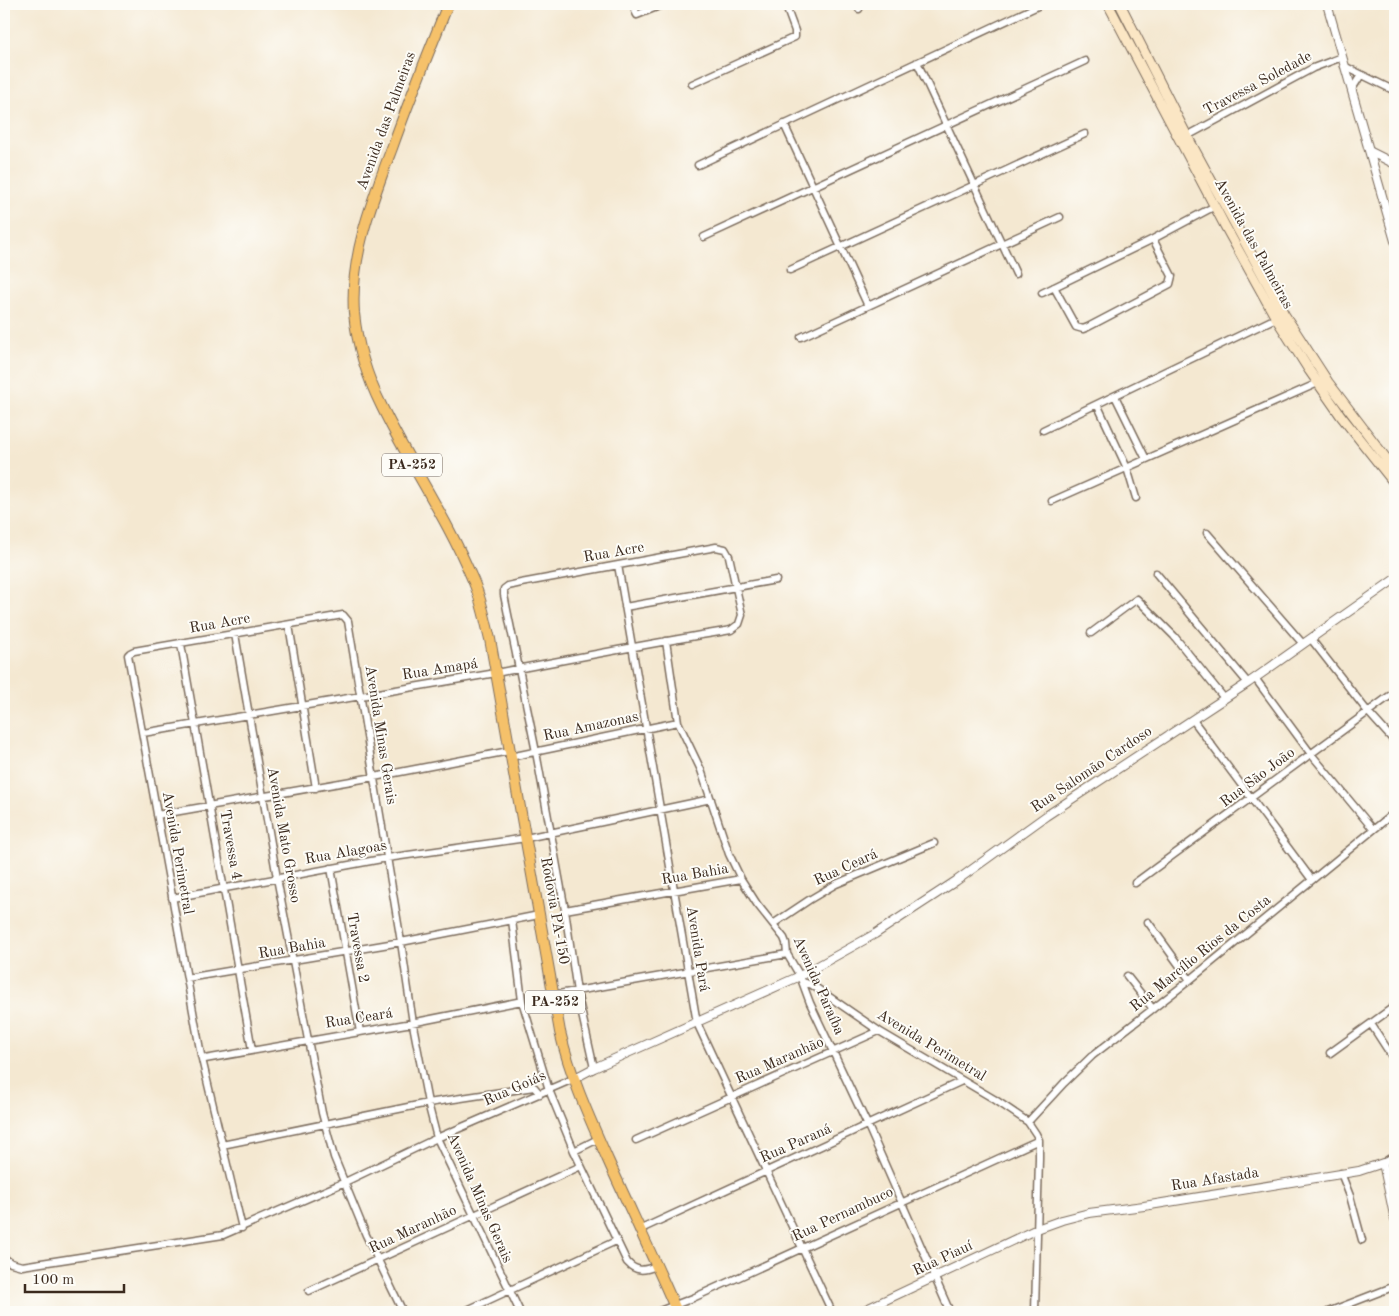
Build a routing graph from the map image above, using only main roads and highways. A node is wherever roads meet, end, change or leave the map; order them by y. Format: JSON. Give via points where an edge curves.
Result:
{"nodes":[{"id":1,"x":448,"y":4,"type":"edge"},
{"id":2,"x":1108,"y":4,"type":"edge"},
{"id":3,"x":1120,"y":4,"type":"edge"},
{"id":4,"x":1395,"y":470,"type":"edge"},
{"id":5,"x":1395,"y":484,"type":"edge"},
{"id":6,"x":496,"y":673,"type":"joint"},
{"id":7,"x":676,"y":1309,"type":"edge"}],
"edges":[{"from":1,"to":6,"type":"highway","name":"Avenida das Palmeiras","number":"PA-252","via":[[379,182],[358,251],[354,314],[365,367],[381,406],[473,580]]},
{"from":2,"to":5,"type":"main road","name":"Avenida das Palmeiras","via":[[1276,318],[1318,383]]},
{"from":3,"to":4,"type":"main road","name":"Avenida das Palmeiras","via":[[1187,136],[1284,314],[1328,382]]},
{"from":6,"to":7,"type":"highway","name":"Rodovia PA-150","number":"PA-252","via":[[560,1032],[573,1079]]}]}
